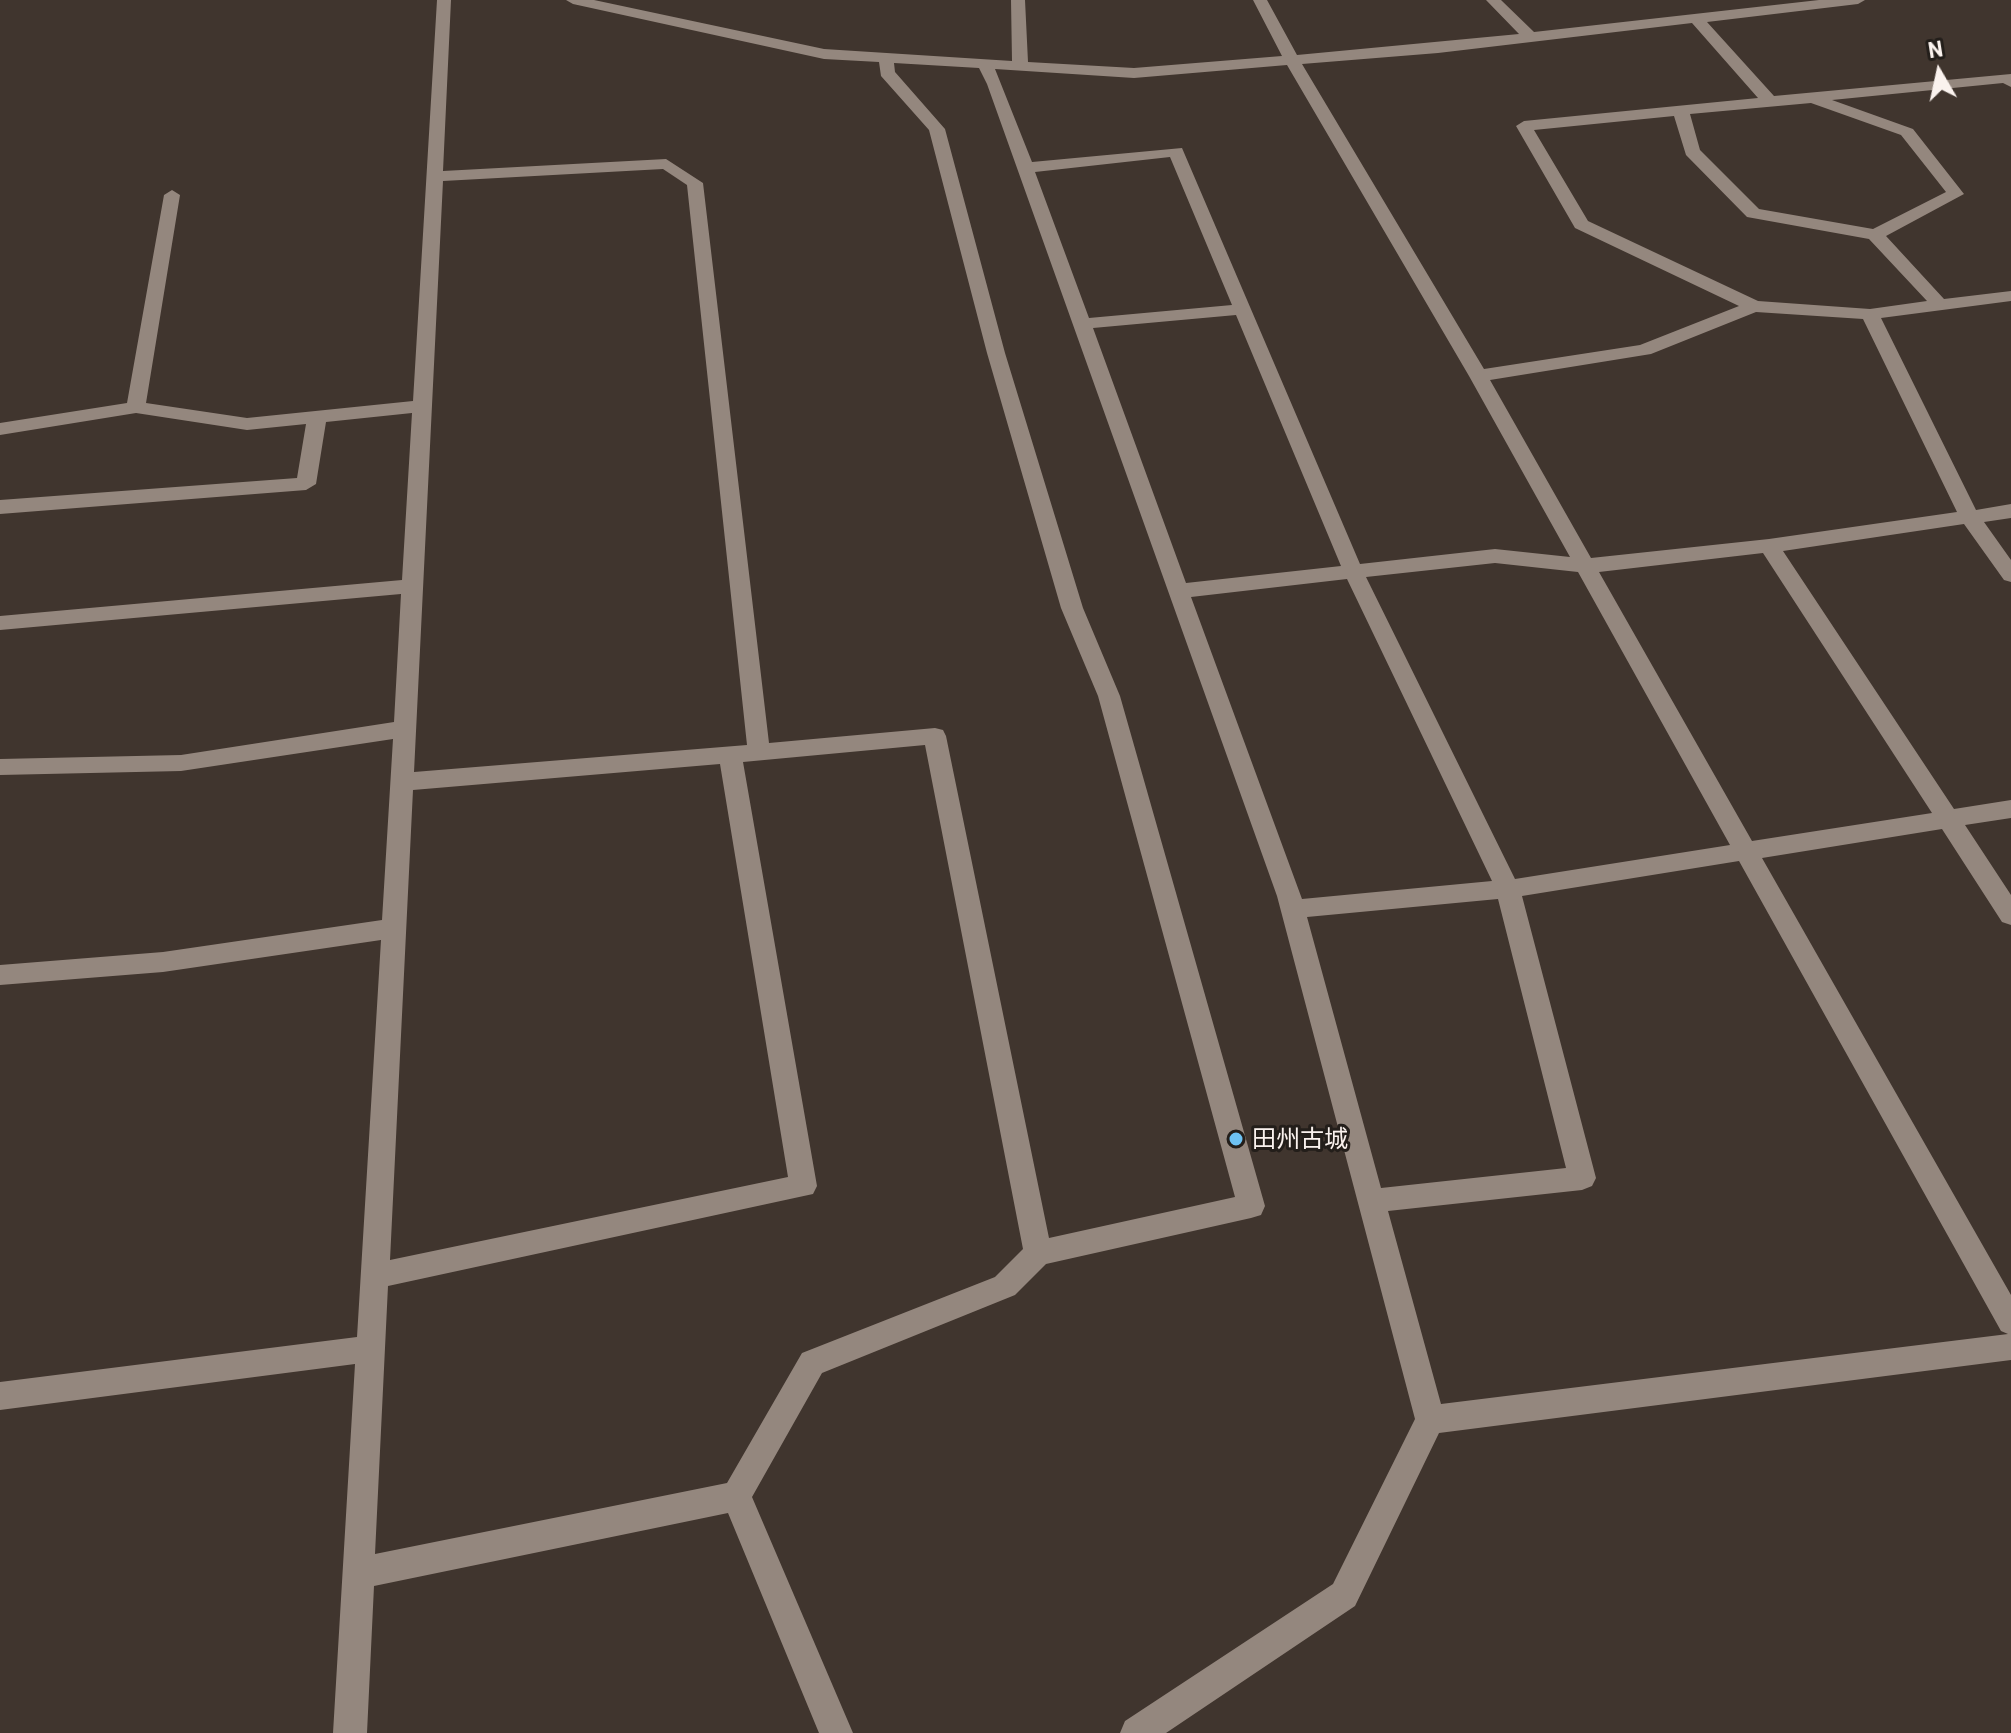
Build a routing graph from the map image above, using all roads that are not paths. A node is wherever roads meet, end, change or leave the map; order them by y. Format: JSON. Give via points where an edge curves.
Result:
{"nodes":[{"id":1,"x":444,"y":0,"type":"edge"},
{"id":2,"x":573,"y":0,"type":"edge"},
{"id":3,"x":1018,"y":0,"type":"edge"},
{"id":4,"x":1260,"y":0,"type":"edge"},
{"id":5,"x":1493,"y":0,"type":"edge"},
{"id":6,"x":1858,"y":0,"type":"edge"},
{"id":7,"x":1696,"y":19,"type":"junction"},
{"id":8,"x":1531,"y":38,"type":"junction"},
{"id":9,"x":886,"y":58,"type":"junction"},
{"id":10,"x":1293,"y":62,"type":"junction"},
{"id":11,"x":985,"y":64,"type":"junction"},
{"id":12,"x":1020,"y":66,"type":"junction"},
{"id":13,"x":2011,"y":82,"type":"edge"},
{"id":14,"x":1811,"y":97,"type":"junction"},
{"id":15,"x":1770,"y":102,"type":"junction"},
{"id":16,"x":1681,"y":111,"type":"junction"},
{"id":17,"x":1025,"y":168,"type":"junction"},
{"id":18,"x":434,"y":176,"type":"junction"},
{"id":19,"x":172,"y":195,"type":"dead end"},
{"id":20,"x":1875,"y":235,"type":"junction"},
{"id":21,"x":2011,"y":296,"type":"edge"},
{"id":22,"x":1940,"y":305,"type":"junction"},
{"id":23,"x":1754,"y":306,"type":"junction"},
{"id":24,"x":1243,"y":309,"type":"junction"},
{"id":25,"x":1870,"y":314,"type":"junction"},
{"id":26,"x":1082,"y":324,"type":"junction"},
{"id":27,"x":1478,"y":376,"type":"junction"},
{"id":28,"x":422,"y":406,"type":"junction"},
{"id":29,"x":136,"y":407,"type":"junction"},
{"id":30,"x":317,"y":417,"type":"junction"},
{"id":31,"x":0,"y":429,"type":"edge"},
{"id":32,"x":0,"y":507,"type":"edge"},
{"id":33,"x":2011,"y":511,"type":"edge"},
{"id":34,"x":1969,"y":516,"type":"junction"},
{"id":35,"x":1769,"y":546,"type":"junction"},
{"id":36,"x":1586,"y":566,"type":"junction"},
{"id":37,"x":1353,"y":571,"type":"junction"},
{"id":38,"x":2011,"y":575,"type":"edge"},
{"id":39,"x":412,"y":586,"type":"junction"},
{"id":40,"x":1179,"y":591,"type":"junction"},
{"id":41,"x":0,"y":623,"type":"edge"},
{"id":42,"x":404,"y":729,"type":"junction"},
{"id":43,"x":759,"y":753,"type":"junction"},
{"id":44,"x":730,"y":755,"type":"junction"},
{"id":45,"x":0,"y":767,"type":"edge"},
{"id":46,"x":401,"y":782,"type":"junction"},
{"id":47,"x":2011,"y":809,"type":"edge"},
{"id":48,"x":1949,"y":818,"type":"junction"},
{"id":49,"x":1744,"y":849,"type":"junction"},
{"id":50,"x":1508,"y":889,"type":"junction"},
{"id":51,"x":1292,"y":909,"type":"junction"},
{"id":52,"x":2011,"y":915,"type":"edge"},
{"id":53,"x":394,"y":928,"type":"junction"},
{"id":54,"x":0,"y":975,"type":"edge"},
{"id":55,"x":1371,"y":1201,"type":"junction"},
{"id":56,"x":1038,"y":1253,"type":"junction"},
{"id":57,"x":375,"y":1276,"type":"junction"},
{"id":58,"x":2011,"y":1322,"type":"edge"},
{"id":59,"x":2011,"y":1347,"type":"edge"},
{"id":60,"x":370,"y":1349,"type":"junction"},
{"id":61,"x":0,"y":1396,"type":"edge"},
{"id":62,"x":1430,"y":1420,"type":"junction"},
{"id":63,"x":736,"y":1496,"type":"junction"},
{"id":64,"x":359,"y":1573,"type":"junction"},
{"id":65,"x":350,"y":1733,"type":"edge"},
{"id":66,"x":836,"y":1733,"type":"edge"},
{"id":67,"x":1137,"y":1733,"type":"edge"}],
"edges":[{"from":1,"to":18,"type":"street"},
{"from":2,"to":9,"type":"street","via":[[824,54]]},
{"from":3,"to":12,"type":"street"},
{"from":4,"to":10,"type":"street"},
{"from":5,"to":8,"type":"street"},
{"from":6,"to":7,"type":"street"},
{"from":7,"to":8,"type":"street"},
{"from":7,"to":15,"type":"street"},
{"from":8,"to":10,"type":"street"},
{"from":9,"to":11,"type":"street"},
{"from":9,"to":56,"type":"street","via":[[887,73],[937,129],[1072,608],[1109,696],[1251,1206]]},
{"from":10,"to":12,"type":"street","via":[[1134,73]]},
{"from":10,"to":27,"type":"street"},
{"from":11,"to":12,"type":"street"},
{"from":11,"to":17,"type":"street"},
{"from":13,"to":14,"type":"street","via":[[2007,78]]},
{"from":14,"to":15,"type":"street"},
{"from":14,"to":20,"type":"street","via":[[1907,132],[1956,194]]},
{"from":15,"to":16,"type":"street"},
{"from":16,"to":20,"type":"street","via":[[1692,152],[1753,213]]},
{"from":16,"to":23,"type":"street","via":[[1524,126],[1581,224]]},
{"from":17,"to":24,"type":"street","via":[[1176,151]]},
{"from":17,"to":26,"type":"street"},
{"from":18,"to":28,"type":"street"},
{"from":18,"to":43,"type":"street","via":[[666,164],[695,183]]},
{"from":19,"to":29,"type":"street"},
{"from":20,"to":22,"type":"street"},
{"from":21,"to":22,"type":"street"},
{"from":22,"to":25,"type":"street"},
{"from":23,"to":25,"type":"street"},
{"from":23,"to":27,"type":"street","via":[[1644,350]]},
{"from":24,"to":26,"type":"street"},
{"from":24,"to":37,"type":"street"},
{"from":25,"to":34,"type":"street"},
{"from":26,"to":40,"type":"street"},
{"from":27,"to":36,"type":"street"},
{"from":28,"to":30,"type":"street"},
{"from":28,"to":39,"type":"street"},
{"from":29,"to":30,"type":"street","via":[[247,424]]},
{"from":29,"to":31,"type":"street"},
{"from":30,"to":32,"type":"street","via":[[306,484]]},
{"from":33,"to":34,"type":"street"},
{"from":34,"to":35,"type":"street"},
{"from":34,"to":38,"type":"street"},
{"from":35,"to":36,"type":"street"},
{"from":35,"to":48,"type":"street"},
{"from":36,"to":37,"type":"street","via":[[1495,556]]},
{"from":36,"to":49,"type":"street"},
{"from":37,"to":40,"type":"street"},
{"from":37,"to":50,"type":"street"},
{"from":39,"to":41,"type":"street"},
{"from":39,"to":42,"type":"street"},
{"from":40,"to":51,"type":"street"},
{"from":42,"to":45,"type":"street","via":[[181,763]]},
{"from":42,"to":46,"type":"street"},
{"from":43,"to":44,"type":"street"},
{"from":43,"to":56,"type":"street","via":[[935,736]]},
{"from":44,"to":46,"type":"street"},
{"from":44,"to":57,"type":"street","via":[[803,1186]]},
{"from":46,"to":53,"type":"street"},
{"from":47,"to":48,"type":"street"},
{"from":48,"to":49,"type":"street"},
{"from":48,"to":52,"type":"street"},
{"from":49,"to":50,"type":"street"},
{"from":49,"to":58,"type":"street"},
{"from":50,"to":51,"type":"street"},
{"from":50,"to":55,"type":"street","via":[[1582,1178]]},
{"from":51,"to":55,"type":"street"},
{"from":53,"to":54,"type":"street","via":[[163,962]]},
{"from":53,"to":57,"type":"street"},
{"from":55,"to":62,"type":"street"},
{"from":56,"to":63,"type":"street","via":[[1005,1286],[812,1363]]},
{"from":57,"to":60,"type":"street"},
{"from":59,"to":62,"type":"street"},
{"from":60,"to":61,"type":"street"},
{"from":60,"to":64,"type":"street"},
{"from":62,"to":67,"type":"street","via":[[1344,1595]]},
{"from":63,"to":64,"type":"street"},
{"from":63,"to":66,"type":"street"},
{"from":64,"to":65,"type":"street"}]}
